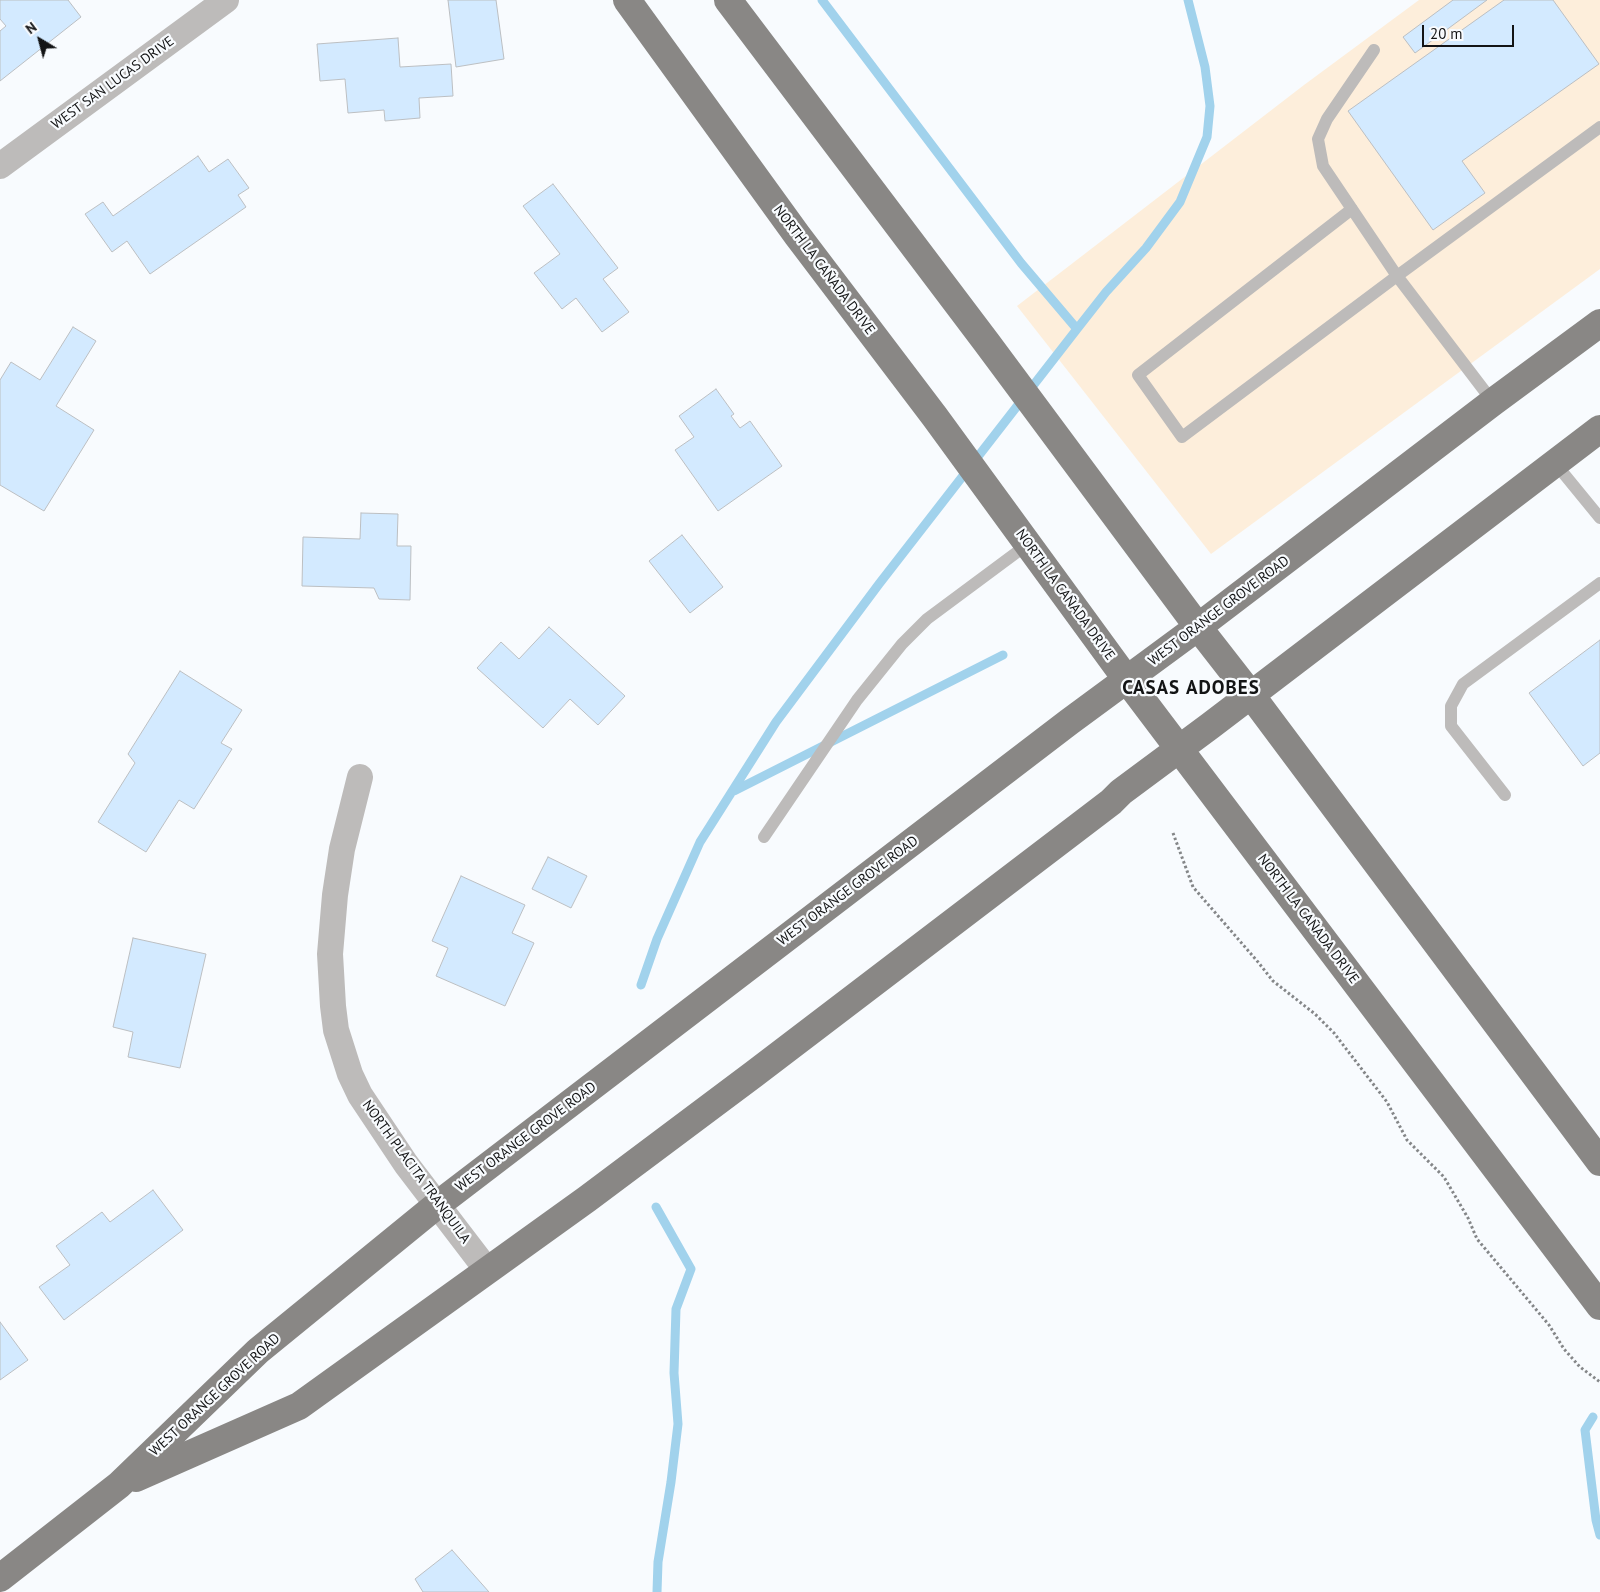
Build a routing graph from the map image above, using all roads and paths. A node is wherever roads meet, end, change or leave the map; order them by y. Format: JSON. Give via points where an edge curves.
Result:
{"nodes":[{"id":1,"x":226,"y":0,"type":"edge"},
{"id":2,"x":627,"y":0,"type":"edge"},
{"id":3,"x":728,"y":0,"type":"edge"},
{"id":4,"x":1374,"y":50,"type":"dead end"},
{"id":5,"x":1600,"y":127,"type":"edge"},
{"id":6,"x":0,"y":166,"type":"edge"},
{"id":7,"x":1352,"y":209,"type":"junction"},
{"id":8,"x":1396,"y":276,"type":"junction"},
{"id":9,"x":1600,"y":323,"type":"edge"},
{"id":10,"x":1493,"y":402,"type":"junction"},
{"id":11,"x":1600,"y":429,"type":"edge"},
{"id":12,"x":1555,"y":463,"type":"junction"},
{"id":13,"x":1600,"y":518,"type":"edge"},
{"id":14,"x":1028,"y":544,"type":"junction"},
{"id":15,"x":1600,"y":583,"type":"edge"},
{"id":16,"x":1198,"y":627,"type":"junction"},
{"id":17,"x":1127,"y":680,"type":"junction"},
{"id":18,"x":1250,"y":695,"type":"junction"},
{"id":19,"x":1179,"y":749,"type":"junction"},
{"id":20,"x":360,"y":778,"type":"dead end"},
{"id":21,"x":1505,"y":795,"type":"dead end"},
{"id":22,"x":1173,"y":833,"type":"dead end"},
{"id":23,"x":764,"y":837,"type":"dead end"},
{"id":24,"x":1600,"y":1162,"type":"edge"},
{"id":25,"x":437,"y":1205,"type":"junction"},
{"id":26,"x":487,"y":1270,"type":"junction"},
{"id":27,"x":1600,"y":1306,"type":"edge"},
{"id":28,"x":1600,"y":1382,"type":"edge"},
{"id":29,"x":118,"y":1485,"type":"junction"},
{"id":30,"x":0,"y":1578,"type":"edge"}],
"edges":[{"from":1,"to":6,"type":"street","name":"WEST SAN LUCAS DRIVE"},
{"from":2,"to":14,"type":"main road","name":"NORTH LA CAÑADA DRIVE"},
{"from":3,"to":16,"type":"main road"},
{"from":4,"to":7,"type":"lane","via":[[1327,119],[1318,139],[1323,166]]},
{"from":5,"to":8,"type":"lane"},
{"from":7,"to":8,"type":"lane"},
{"from":7,"to":8,"type":"lane","via":[[1138,375],[1182,436]]},
{"from":8,"to":10,"type":"lane"},
{"from":9,"to":10,"type":"main road","name":"WEST ORANGE GROVE ROAD"},
{"from":10,"to":16,"type":"main road","name":"WEST ORANGE GROVE ROAD"},
{"from":11,"to":12,"type":"main road","name":"WEST ORANGE GROVE ROAD"},
{"from":12,"to":13,"type":"lane"},
{"from":12,"to":18,"type":"main road","name":"WEST ORANGE GROVE ROAD"},
{"from":14,"to":17,"type":"main road","name":"NORTH LA CAÑADA DRIVE"},
{"from":14,"to":23,"type":"lane","via":[[927,619],[902,644],[856,700]]},
{"from":15,"to":21,"type":"lane","via":[[1463,684],[1451,706],[1451,726]]},
{"from":16,"to":17,"type":"main road","name":"WEST ORANGE GROVE ROAD"},
{"from":16,"to":18,"type":"main road"},
{"from":17,"to":19,"type":"main road","name":"NORTH LA CAÑADA DRIVE"},
{"from":17,"to":25,"type":"main road","name":"WEST ORANGE GROVE ROAD"},
{"from":18,"to":19,"type":"main road","name":"WEST ORANGE GROVE ROAD"},
{"from":18,"to":24,"type":"main road"},
{"from":19,"to":26,"type":"main road","name":"WEST ORANGE GROVE ROAD","via":[[754,1074]]},
{"from":19,"to":27,"type":"main road","name":"NORTH LA CAÑADA DRIVE"},
{"from":20,"to":25,"type":"street","name":"NORTH PLACITA TRANQUILA","via":[[342,849],[330,954],[336,1030],[360,1095]]},
{"from":22,"to":28,"type":"path","via":[[1193,887],[1273,981],[1334,1033],[1388,1102],[1407,1140],[1444,1177],[1468,1218],[1476,1239],[1549,1325],[1564,1349]]},
{"from":25,"to":26,"type":"street","name":"NORTH PLACITA TRANQUILA"},
{"from":25,"to":29,"type":"main road","name":"WEST ORANGE GROVE ROAD","via":[[258,1351]]},
{"from":26,"to":29,"type":"main road","name":"WEST ORANGE GROVE ROAD","via":[[299,1406]]},
{"from":29,"to":30,"type":"main road","name":"WEST ORANGE GROVE ROAD"}]}
